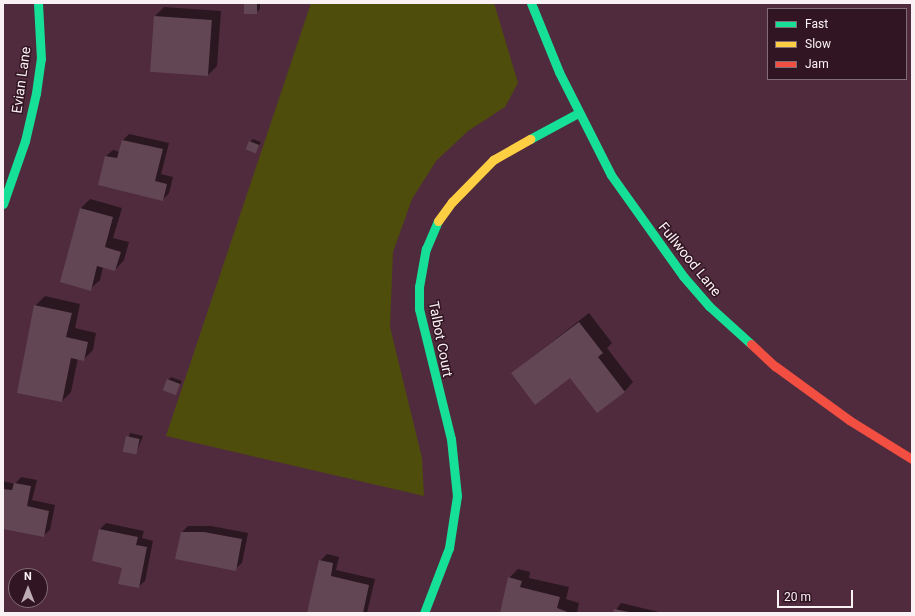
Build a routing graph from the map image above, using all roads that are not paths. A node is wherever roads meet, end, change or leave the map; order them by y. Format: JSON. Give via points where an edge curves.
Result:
{"nodes":[{"id":1,"x":38,"y":3,"type":"edge"},
{"id":2,"x":531,"y":3,"type":"edge"},
{"id":3,"x":578,"y":113,"type":"junction"},
{"id":4,"x":3,"y":204,"type":"edge"},
{"id":5,"x":912,"y":459,"type":"edge"},
{"id":6,"x":424,"y":613,"type":"edge"}],
"edges":[{"from":1,"to":4,"type":"street","name":"Evian Lane","via":[[41,59],[36,93],[25,141]]},
{"from":2,"to":3,"type":"street","name":"Fullwood Lane"},
{"from":3,"to":5,"type":"street","name":"Fullwood Lane","via":[[615,182],[659,245],[709,306],[775,366],[812,395]]},
{"from":3,"to":6,"type":"street","name":"Talbot Court","via":[[493,160],[452,202],[438,221],[426,249],[418,287],[418,309],[451,439],[457,496],[449,548]]}]}
